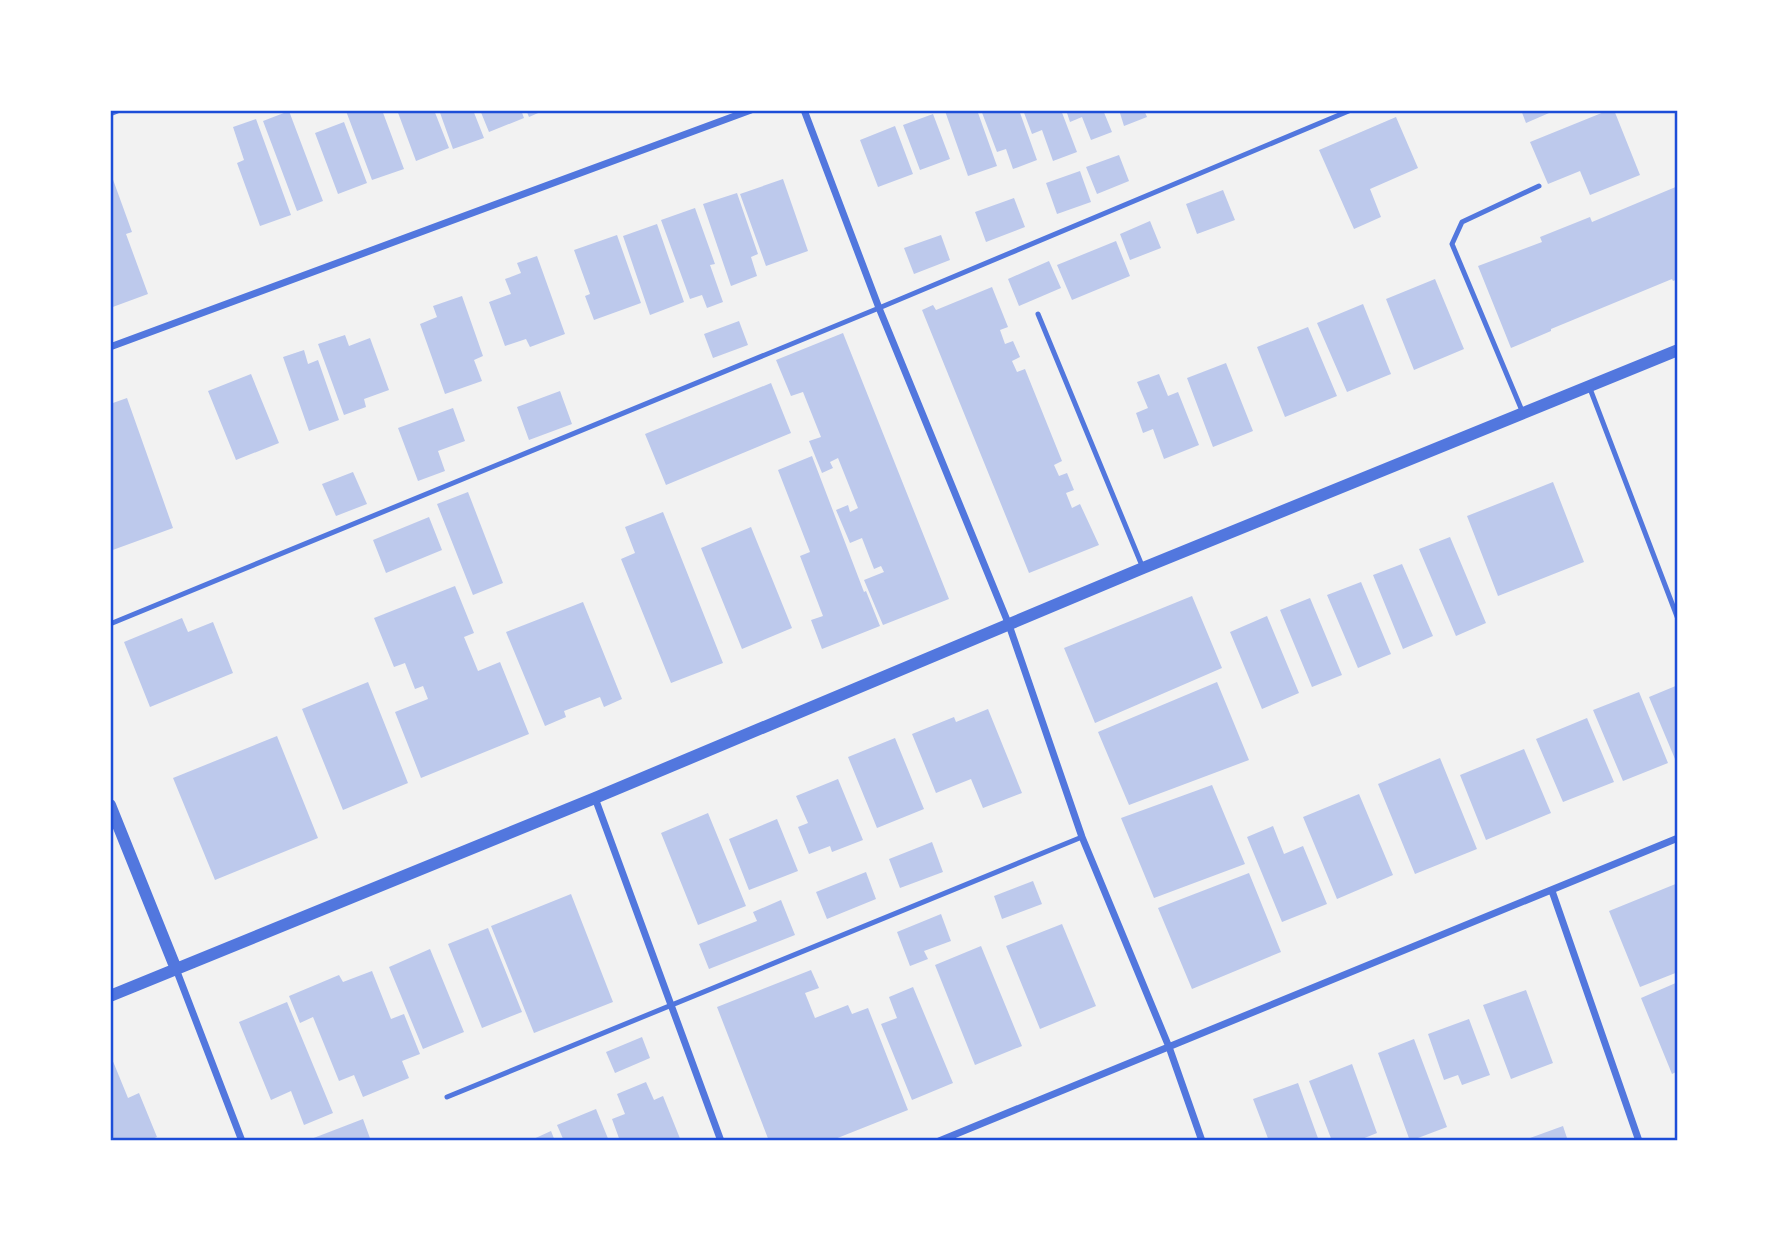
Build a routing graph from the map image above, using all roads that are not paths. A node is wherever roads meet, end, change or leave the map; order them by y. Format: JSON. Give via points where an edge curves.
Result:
{"nodes":[{"id":1,"x":120,"y":110,"type":"edge"},
{"id":2,"x":751,"y":110,"type":"edge"},
{"id":3,"x":804,"y":110,"type":"edge"},
{"id":4,"x":1351,"y":110,"type":"edge"},
{"id":5,"x":110,"y":114,"type":"edge"},
{"id":6,"x":1539,"y":186,"type":"dead end"},
{"id":7,"x":879,"y":308,"type":"junction"},
{"id":8,"x":1038,"y":314,"type":"dead end"},
{"id":9,"x":110,"y":347,"type":"edge"},
{"id":10,"x":1678,"y":350,"type":"edge"},
{"id":11,"x":1589,"y":386,"type":"junction"},
{"id":12,"x":1523,"y":413,"type":"junction"},
{"id":13,"x":1143,"y":568,"type":"junction"},
{"id":14,"x":1678,"y":619,"type":"edge"},
{"id":15,"x":110,"y":624,"type":"edge"},
{"id":16,"x":1009,"y":625,"type":"junction"},
{"id":17,"x":595,"y":798,"type":"junction"},
{"id":18,"x":110,"y":805,"type":"edge"},
{"id":19,"x":1082,"y":837,"type":"junction"},
{"id":20,"x":1678,"y":838,"type":"edge"},
{"id":21,"x":1552,"y":891,"type":"junction"},
{"id":22,"x":176,"y":969,"type":"junction"},
{"id":23,"x":110,"y":996,"type":"edge"},
{"id":24,"x":671,"y":1006,"type":"junction"},
{"id":25,"x":1169,"y":1047,"type":"junction"},
{"id":26,"x":447,"y":1097,"type":"dead end"},
{"id":27,"x":242,"y":1141,"type":"edge"},
{"id":28,"x":721,"y":1141,"type":"edge"},
{"id":29,"x":939,"y":1141,"type":"edge"},
{"id":30,"x":1202,"y":1141,"type":"edge"},
{"id":31,"x":1639,"y":1141,"type":"edge"}],
"edges":[{"from":1,"to":5,"type":"lane"},
{"from":2,"to":9,"type":"street"},
{"from":3,"to":7,"type":"street"},
{"from":4,"to":7,"type":"lane"},
{"from":6,"to":12,"type":"lane","via":[[1462,222],[1452,244]]},
{"from":7,"to":15,"type":"lane"},
{"from":7,"to":16,"type":"street"},
{"from":8,"to":13,"type":"lane"},
{"from":10,"to":11,"type":"street"},
{"from":11,"to":12,"type":"street"},
{"from":11,"to":14,"type":"lane"},
{"from":12,"to":13,"type":"street"},
{"from":13,"to":16,"type":"street"},
{"from":16,"to":17,"type":"street"},
{"from":16,"to":19,"type":"street"},
{"from":17,"to":22,"type":"street"},
{"from":17,"to":24,"type":"street"},
{"from":18,"to":22,"type":"street"},
{"from":19,"to":24,"type":"lane"},
{"from":19,"to":25,"type":"street"},
{"from":20,"to":21,"type":"street"},
{"from":21,"to":25,"type":"street"},
{"from":21,"to":31,"type":"street"},
{"from":22,"to":23,"type":"street"},
{"from":22,"to":27,"type":"street"},
{"from":24,"to":26,"type":"lane"},
{"from":24,"to":28,"type":"street"},
{"from":25,"to":29,"type":"street"},
{"from":25,"to":30,"type":"street"}]}
